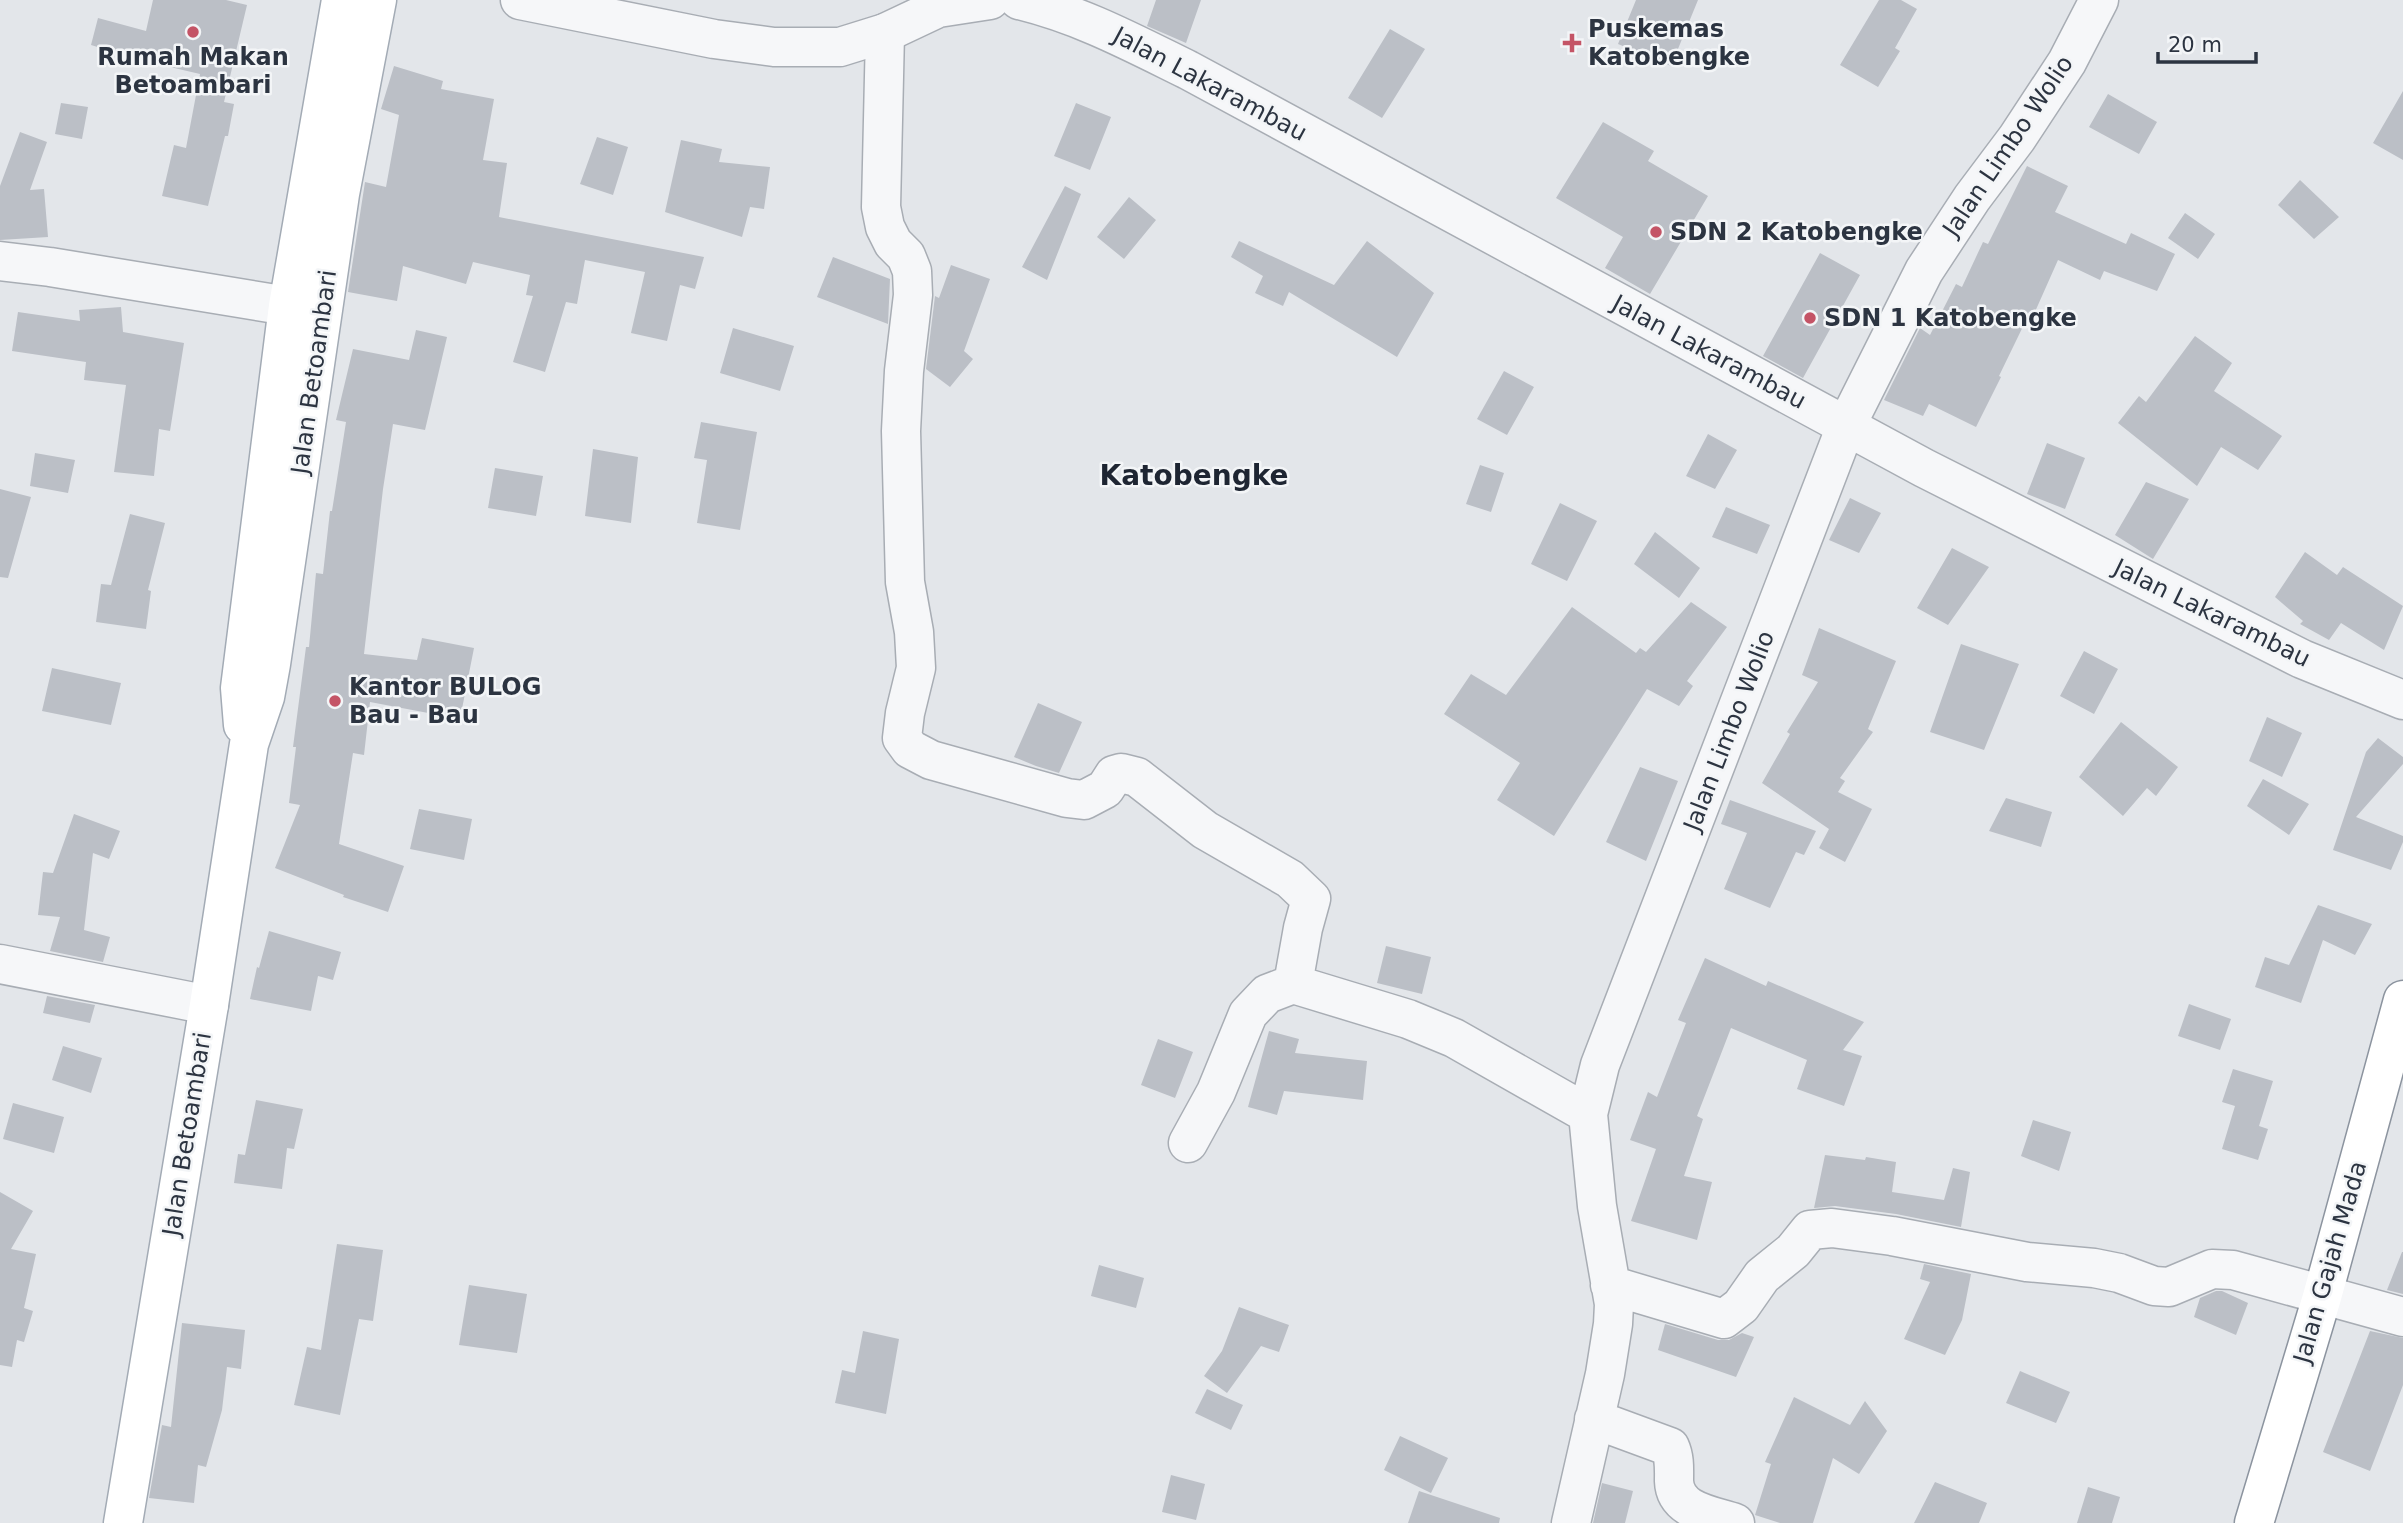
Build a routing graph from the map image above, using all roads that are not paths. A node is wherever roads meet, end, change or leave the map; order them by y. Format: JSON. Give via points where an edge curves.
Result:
{"nodes":[{"id":1,"x":341,"y":0,"type":"edge"},
{"id":2,"x":377,"y":0,"type":"edge"},
{"id":3,"x":520,"y":0,"type":"edge"},
{"id":4,"x":990,"y":0,"type":"edge"},
{"id":5,"x":1019,"y":0,"type":"edge"},
{"id":6,"x":2099,"y":0,"type":"edge"},
{"id":7,"x":885,"y":33,"type":"junction"},
{"id":8,"x":0,"y":261,"type":"edge"},
{"id":9,"x":288,"y":306,"type":"junction"},
{"id":10,"x":1846,"y":426,"type":"junction"},
{"id":11,"x":2403,"y":700,"type":"edge"},
{"id":12,"x":249,"y":744,"type":"junction"},
{"id":13,"x":0,"y":964,"type":"edge"},
{"id":14,"x":1293,"y":984,"type":"junction"},
{"id":15,"x":2403,"y":1000,"type":"edge"},
{"id":16,"x":209,"y":1005,"type":"junction"},
{"id":17,"x":1588,"y":1114,"type":"junction"},
{"id":18,"x":1188,"y":1143,"type":"dead end"},
{"id":19,"x":1610,"y":1285,"type":"junction"},
{"id":20,"x":2322,"y":1297,"type":"junction"},
{"id":21,"x":2403,"y":1317,"type":"edge"},
{"id":22,"x":1594,"y":1419,"type":"junction"},
{"id":23,"x":123,"y":1523,"type":"edge"},
{"id":24,"x":1570,"y":1523,"type":"edge"},
{"id":25,"x":1735,"y":1523,"type":"edge"},
{"id":26,"x":2254,"y":1523,"type":"edge"}],
"edges":[{"from":1,"to":9,"type":"main road","name":"Jalan Betoambari"},
{"from":2,"to":12,"type":"main road","name":"Jalan Betoambari","via":[[340,194],[271,664]]},
{"from":3,"to":7,"type":"street","via":[[774,47],[840,47]]},
{"from":4,"to":7,"type":"street","via":[[938,8]]},
{"from":5,"to":10,"type":"street","name":"Jalan Lakarambau","via":[[1058,9],[1188,70]]},
{"from":6,"to":10,"type":"street","name":"Jalan Limbo Wolio","via":[[2067,62],[1924,271]]},
{"from":7,"to":14,"type":"street","via":[[881,206],[885,227],[912,271],[913,295],[901,431],[905,582],[916,668],[902,738],[910,749],[931,760],[1067,799],[1084,800],[1105,789],[1114,775],[1137,777],[1205,830],[1290,879],[1311,899]]},
{"from":8,"to":9,"type":"street"},
{"from":9,"to":12,"type":"main road","name":"Jalan Betoambari","via":[[240,688]]},
{"from":10,"to":11,"type":"street","name":"Jalan Lakarambau","via":[[2207,613],[2302,659]]},
{"from":10,"to":17,"type":"street","name":"Jalan Limbo Wolio","via":[[1600,1065]]},
{"from":12,"to":16,"type":"main road","name":"Jalan Betoambari"},
{"from":13,"to":16,"type":"street"},
{"from":14,"to":17,"type":"street","via":[[1454,1038]]},
{"from":14,"to":18,"type":"street","via":[[1267,994],[1248,1014],[1216,1092]]},
{"from":15,"to":20,"type":"main road","name":"Jalan Gajah Mada"},
{"from":16,"to":23,"type":"main road","name":"Jalan Betoambari"},
{"from":17,"to":19,"type":"street","name":"Jalan Limbo Wolio"},
{"from":19,"to":20,"type":"street","via":[[1724,1319],[1741,1307],[1762,1276],[1810,1230],[1832,1228],[2027,1262],[2094,1268],[2154,1286],[2169,1287],[2212,1269],[2233,1270]]},
{"from":19,"to":22,"type":"street","name":"Jalan Limbo Wolio","via":[[1612,1342]]},
{"from":20,"to":21,"type":"street"},
{"from":20,"to":26,"type":"main road","name":"Jalan Gajah Mada"},
{"from":22,"to":24,"type":"street","name":"Jalan Limbo Wolio"},
{"from":22,"to":25,"type":"street","via":[[1670,1447],[1677,1497],[1693,1509]]}]}
